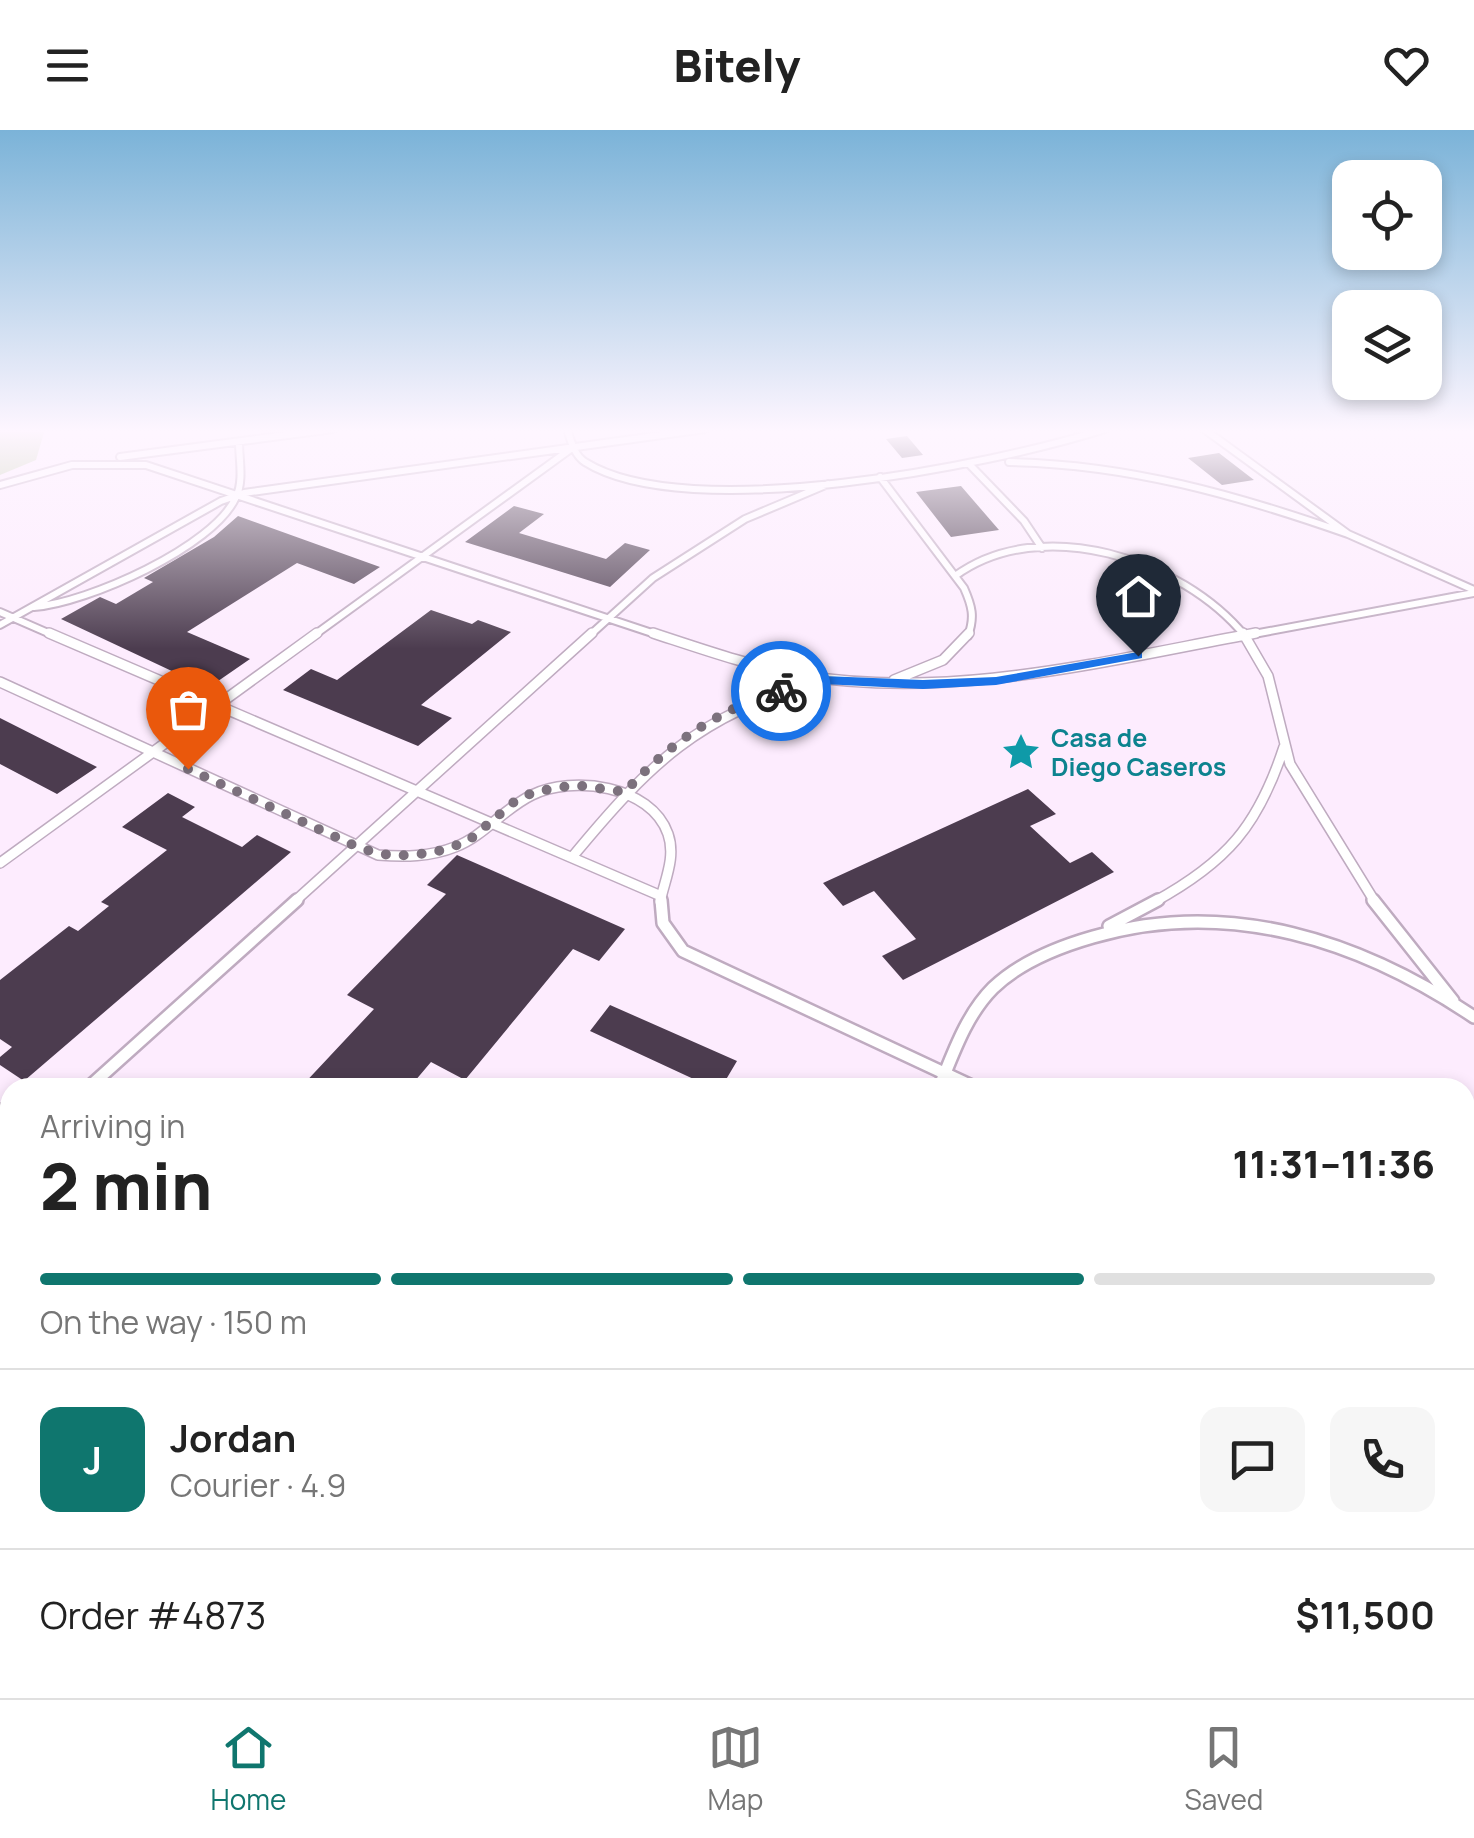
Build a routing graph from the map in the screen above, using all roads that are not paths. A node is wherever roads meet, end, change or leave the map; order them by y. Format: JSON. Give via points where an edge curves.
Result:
{"nodes":[{"id":1,"x":225,"y":502,"type":"edge"},
{"id":2,"x":232,"y":502,"type":"edge"},
{"id":3,"x":260,"y":502,"type":"edge"},
{"id":4,"x":498,"y":502,"type":"edge"},
{"id":5,"x":785,"y":502,"type":"edge"},
{"id":6,"x":899,"y":502,"type":"edge"},
{"id":7,"x":1006,"y":502,"type":"edge"},
{"id":8,"x":1258,"y":502,"type":"edge"},
{"id":9,"x":1304,"y":502,"type":"edge"},
{"id":10,"x":1348,"y":534,"type":"junction"},
{"id":11,"x":1042,"y":548,"type":"junction"},
{"id":12,"x":424,"y":557,"type":"junction"},
{"id":13,"x":955,"y":576,"type":"junction"},
{"id":14,"x":1474,"y":591,"type":"edge"},
{"id":15,"x":33,"y":607,"type":"junction"},
{"id":16,"x":0,"y":612,"type":"edge"},
{"id":17,"x":606,"y":617,"type":"junction"},
{"id":18,"x":14,"y":618,"type":"junction"},
{"id":19,"x":0,"y":626,"type":"edge"},
{"id":20,"x":1245,"y":635,"type":"junction"},
{"id":21,"x":823,"y":680,"type":"junction"},
{"id":22,"x":0,"y":682,"type":"edge"},
{"id":23,"x":881,"y":684,"type":"junction"},
{"id":24,"x":218,"y":706,"type":"junction"},
{"id":25,"x":1284,"y":746,"type":"junction"},
{"id":26,"x":154,"y":753,"type":"junction"},
{"id":27,"x":416,"y":792,"type":"junction"},
{"id":28,"x":625,"y":792,"type":"junction"},
{"id":29,"x":491,"y":822,"type":"junction"},
{"id":30,"x":355,"y":846,"type":"junction"},
{"id":31,"x":572,"y":856,"type":"junction"},
{"id":32,"x":0,"y":863,"type":"edge"},
{"id":33,"x":661,"y":896,"type":"junction"},
{"id":34,"x":1090,"y":936,"type":"junction"},
{"id":35,"x":1453,"y":1001,"type":"junction"},
{"id":36,"x":1474,"y":1016,"type":"edge"},
{"id":37,"x":945,"y":1074,"type":"junction"},
{"id":38,"x":99,"y":1078,"type":"edge"},
{"id":39,"x":943,"y":1078,"type":"edge"},
{"id":40,"x":954,"y":1078,"type":"edge"}],
"edges":[{"from":1,"to":15,"type":"lane"},
{"from":2,"to":15,"type":"lane","via":[[212,526],[140,572],[72,603]]},
{"from":3,"to":12,"type":"lane"},
{"from":4,"to":12,"type":"lane"},
{"from":5,"to":17,"type":"lane","via":[[684,555]]},
{"from":6,"to":13,"type":"lane"},
{"from":7,"to":11,"type":"lane"},
{"from":8,"to":10,"type":"lane"},
{"from":9,"to":10,"type":"lane"},
{"from":10,"to":14,"type":"lane"},
{"from":11,"to":13,"type":"lane","via":[[988,555]]},
{"from":11,"to":20,"type":"lane","via":[[1094,554],[1172,576],[1210,600]]},
{"from":12,"to":17,"type":"lane"},
{"from":12,"to":24,"type":"lane"},
{"from":13,"to":23,"type":"lane","via":[[972,601],[962,646],[922,672]]},
{"from":14,"to":20,"type":"lane"},
{"from":15,"to":18,"type":"lane"},
{"from":16,"to":18,"type":"lane"},
{"from":17,"to":21,"type":"lane","via":[[746,664]]},
{"from":17,"to":27,"type":"lane"},
{"from":18,"to":19,"type":"lane"},
{"from":18,"to":24,"type":"lane"},
{"from":20,"to":23,"type":"lane","via":[[1031,676]]},
{"from":20,"to":25,"type":"lane","via":[[1269,677]]},
{"from":21,"to":23,"type":"lane"},
{"from":21,"to":28,"type":"lane","via":[[770,694],[692,732]]},
{"from":22,"to":26,"type":"lane"},
{"from":24,"to":26,"type":"lane"},
{"from":24,"to":27,"type":"lane"},
{"from":25,"to":34,"type":"lane","via":[[1264,807],[1226,856]]},
{"from":25,"to":35,"type":"lane","via":[[1350,869]]},
{"from":26,"to":30,"type":"lane"},
{"from":26,"to":32,"type":"lane"},
{"from":27,"to":29,"type":"lane"},
{"from":27,"to":30,"type":"lane"},
{"from":28,"to":29,"type":"lane","via":[[575,785],[546,789],[514,802]]},
{"from":28,"to":31,"type":"lane"},
{"from":28,"to":33,"type":"lane","via":[[665,826],[672,846]]},
{"from":29,"to":30,"type":"lane","via":[[451,850],[378,855]]},
{"from":29,"to":31,"type":"lane"},
{"from":30,"to":38,"type":"lane"},
{"from":31,"to":33,"type":"lane"},
{"from":33,"to":37,"type":"lane","via":[[661,920],[683,951]]},
{"from":34,"to":35,"type":"lane","via":[[1159,921],[1283,930],[1358,954]]},
{"from":34,"to":37,"type":"lane","via":[[1000,982],[983,1000]]},
{"from":35,"to":36,"type":"lane"},
{"from":37,"to":39,"type":"lane"},
{"from":37,"to":40,"type":"lane"}]}
